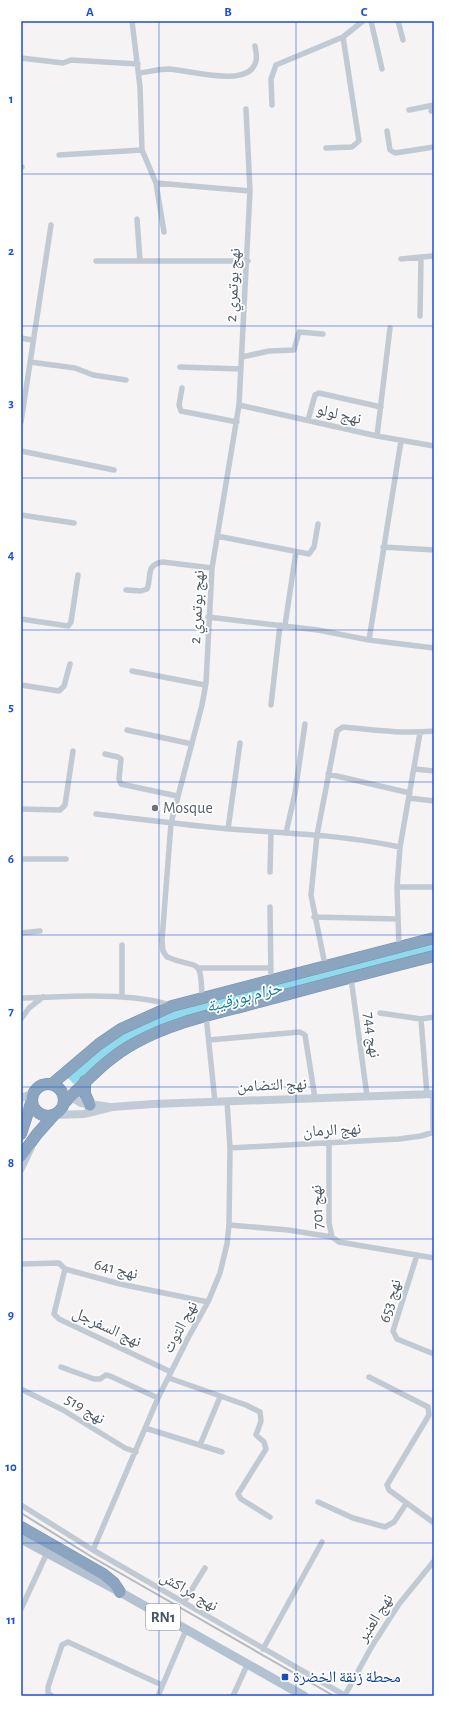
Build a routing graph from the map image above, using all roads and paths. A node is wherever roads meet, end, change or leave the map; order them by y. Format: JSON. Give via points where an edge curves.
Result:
{"nodes":[{"id":1,"x":132,"y":21,"type":"edge"},
{"id":2,"x":363,"y":21,"type":"edge"},
{"id":3,"x":371,"y":21,"type":"edge"},
{"id":4,"x":398,"y":21,"type":"edge"},
{"id":5,"x":343,"y":37,"type":"junction"},
{"id":6,"x":403,"y":40,"type":"dead end"},
{"id":7,"x":255,"y":46,"type":"dead end"},
{"id":8,"x":21,"y":58,"type":"edge"},
{"id":9,"x":138,"y":64,"type":"junction"},
{"id":10,"x":382,"y":69,"type":"dead end"},
{"id":11,"x":138,"y":73,"type":"junction"},
{"id":12,"x":434,"y":104,"type":"edge"},
{"id":13,"x":272,"y":105,"type":"dead end"},
{"id":14,"x":246,"y":109,"type":"dead end"},
{"id":15,"x":409,"y":110,"type":"dead end"},
{"id":16,"x":387,"y":132,"type":"dead end"},
{"id":17,"x":434,"y":146,"type":"edge"},
{"id":18,"x":326,"y":148,"type":"dead end"},
{"id":19,"x":142,"y":150,"type":"junction"},
{"id":20,"x":58,"y":155,"type":"dead end"},
{"id":21,"x":156,"y":183,"type":"junction"},
{"id":22,"x":250,"y":191,"type":"junction"},
{"id":23,"x":137,"y":219,"type":"dead end"},
{"id":24,"x":51,"y":225,"type":"dead end"},
{"id":25,"x":164,"y":232,"type":"dead end"},
{"id":26,"x":434,"y":256,"type":"edge"},
{"id":27,"x":421,"y":257,"type":"junction"},
{"id":28,"x":401,"y":259,"type":"dead end"},
{"id":29,"x":96,"y":261,"type":"dead end"},
{"id":30,"x":140,"y":261,"type":"junction"},
{"id":31,"x":248,"y":261,"type":"junction"},
{"id":32,"x":420,"y":316,"type":"dead end"},
{"id":33,"x":390,"y":328,"type":"dead end"},
{"id":34,"x":323,"y":334,"type":"dead end"},
{"id":35,"x":21,"y":338,"type":"edge"},
{"id":36,"x":32,"y":340,"type":"junction"},
{"id":37,"x":242,"y":357,"type":"junction"},
{"id":38,"x":30,"y":362,"type":"junction"},
{"id":39,"x":180,"y":367,"type":"dead end"},
{"id":40,"x":241,"y":369,"type":"junction"},
{"id":41,"x":126,"y":380,"type":"dead end"},
{"id":42,"x":182,"y":388,"type":"dead end"},
{"id":43,"x":239,"y":405,"type":"junction"},
{"id":44,"x":23,"y":407,"type":"edge"},
{"id":45,"x":381,"y":407,"type":"junction"},
{"id":46,"x":308,"y":420,"type":"junction"},
{"id":47,"x":21,"y":422,"type":"edge"},
{"id":48,"x":237,"y":422,"type":"junction"},
{"id":49,"x":377,"y":436,"type":"junction"},
{"id":50,"x":401,"y":441,"type":"junction"},
{"id":51,"x":434,"y":446,"type":"edge"},
{"id":52,"x":21,"y":451,"type":"edge"},
{"id":53,"x":114,"y":470,"type":"dead end"},
{"id":54,"x":21,"y":515,"type":"edge"},
{"id":55,"x":74,"y":523,"type":"dead end"},
{"id":56,"x":318,"y":524,"type":"dead end"},
{"id":57,"x":217,"y":536,"type":"junction"},
{"id":58,"x":383,"y":547,"type":"junction"},
{"id":59,"x":434,"y":550,"type":"edge"},
{"id":60,"x":296,"y":552,"type":"junction"},
{"id":61,"x":212,"y":568,"type":"junction"},
{"id":62,"x":78,"y":575,"type":"dead end"},
{"id":63,"x":126,"y":590,"type":"dead end"},
{"id":64,"x":208,"y":617,"type":"junction"},
{"id":65,"x":21,"y":619,"type":"edge"},
{"id":66,"x":282,"y":625,"type":"junction"},
{"id":67,"x":369,"y":640,"type":"junction"},
{"id":68,"x":434,"y":648,"type":"edge"},
{"id":69,"x":70,"y":664,"type":"dead end"},
{"id":70,"x":132,"y":671,"type":"dead end"},
{"id":71,"x":21,"y":685,"type":"edge"},
{"id":72,"x":205,"y":685,"type":"junction"},
{"id":73,"x":271,"y":705,"type":"dead end"},
{"id":74,"x":305,"y":724,"type":"dead end"},
{"id":75,"x":127,"y":730,"type":"dead end"},
{"id":76,"x":434,"y":731,"type":"edge"},
{"id":77,"x":420,"y":733,"type":"junction"},
{"id":78,"x":240,"y":743,"type":"dead end"},
{"id":79,"x":192,"y":744,"type":"junction"},
{"id":80,"x":72,"y":751,"type":"dead end"},
{"id":81,"x":105,"y":754,"type":"dead end"},
{"id":82,"x":415,"y":769,"type":"junction"},
{"id":83,"x":434,"y":772,"type":"edge"},
{"id":84,"x":328,"y":774,"type":"junction"},
{"id":85,"x":410,"y":795,"type":"junction"},
{"id":86,"x":177,"y":796,"type":"junction"},
{"id":87,"x":434,"y":801,"type":"edge"},
{"id":88,"x":21,"y":809,"type":"edge"},
{"id":89,"x":96,"y":814,"type":"dead end"},
{"id":90,"x":171,"y":823,"type":"junction"},
{"id":91,"x":228,"y":828,"type":"junction"},
{"id":92,"x":271,"y":832,"type":"junction"},
{"id":93,"x":286,"y":833,"type":"junction"},
{"id":94,"x":317,"y":835,"type":"junction"},
{"id":95,"x":400,"y":847,"type":"junction"},
{"id":96,"x":21,"y":859,"type":"edge"},
{"id":97,"x":66,"y":859,"type":"dead end"},
{"id":98,"x":270,"y":872,"type":"dead end"},
{"id":99,"x":397,"y":887,"type":"junction"},
{"id":100,"x":434,"y":887,"type":"edge"},
{"id":101,"x":270,"y":907,"type":"dead end"},
{"id":102,"x":314,"y":917,"type":"junction"},
{"id":103,"x":397,"y":919,"type":"junction"},
{"id":104,"x":40,"y":931,"type":"dead end"},
{"id":105,"x":21,"y":932,"type":"edge"},
{"id":106,"x":434,"y":938,"type":"edge"},
{"id":107,"x":122,"y":945,"type":"dead end"},
{"id":108,"x":399,"y":946,"type":"junction"},
{"id":109,"x":434,"y":956,"type":"edge"},
{"id":110,"x":325,"y":965,"type":"junction"},
{"id":111,"x":198,"y":968,"type":"junction"},
{"id":112,"x":271,"y":968,"type":"junction"},
{"id":113,"x":351,"y":978,"type":"junction"},
{"id":114,"x":271,"y":979,"type":"junction"},
{"id":115,"x":44,"y":997,"type":"junction"},
{"id":116,"x":122,"y":997,"type":"junction"},
{"id":117,"x":21,"y":998,"type":"edge"},
{"id":118,"x":202,"y":998,"type":"junction"},
{"id":119,"x":172,"y":1006,"type":"junction"},
{"id":120,"x":380,"y":1013,"type":"dead end"},
{"id":121,"x":206,"y":1015,"type":"junction"},
{"id":122,"x":434,"y":1017,"type":"edge"},
{"id":123,"x":21,"y":1019,"type":"edge"},
{"id":124,"x":421,"y":1019,"type":"junction"},
{"id":125,"x":209,"y":1040,"type":"junction"},
{"id":126,"x":85,"y":1081,"type":"junction"},
{"id":127,"x":52,"y":1084,"type":"junction"},
{"id":128,"x":431,"y":1095,"type":"edge"},
{"id":129,"x":367,"y":1096,"type":"junction"},
{"id":130,"x":29,"y":1097,"type":"edge"},
{"id":131,"x":66,"y":1098,"type":"junction"},
{"id":132,"x":315,"y":1098,"type":"junction"},
{"id":133,"x":227,"y":1101,"type":"junction"},
{"id":134,"x":215,"y":1102,"type":"junction"},
{"id":135,"x":90,"y":1105,"type":"junction"},
{"id":136,"x":112,"y":1107,"type":"junction"},
{"id":137,"x":29,"y":1112,"type":"edge"},
{"id":138,"x":54,"y":1115,"type":"junction"},
{"id":139,"x":434,"y":1132,"type":"edge"},
{"id":140,"x":21,"y":1133,"type":"edge"},
{"id":141,"x":37,"y":1134,"type":"junction"},
{"id":142,"x":329,"y":1143,"type":"junction"},
{"id":143,"x":230,"y":1148,"type":"junction"},
{"id":144,"x":21,"y":1156,"type":"edge"},
{"id":145,"x":21,"y":1171,"type":"edge"},
{"id":146,"x":229,"y":1225,"type":"junction"},
{"id":147,"x":332,"y":1237,"type":"junction"},
{"id":148,"x":417,"y":1255,"type":"junction"},
{"id":149,"x":434,"y":1258,"type":"edge"},
{"id":150,"x":21,"y":1264,"type":"edge"},
{"id":151,"x":65,"y":1269,"type":"junction"},
{"id":152,"x":208,"y":1302,"type":"junction"},
{"id":153,"x":434,"y":1354,"type":"edge"},
{"id":154,"x":61,"y":1368,"type":"dead end"},
{"id":155,"x":170,"y":1375,"type":"junction"},
{"id":156,"x":369,"y":1377,"type":"dead end"},
{"id":157,"x":21,"y":1389,"type":"edge"},
{"id":158,"x":220,"y":1397,"type":"junction"},
{"id":159,"x":158,"y":1398,"type":"junction"},
{"id":160,"x":145,"y":1428,"type":"junction"},
{"id":161,"x":200,"y":1445,"type":"junction"},
{"id":162,"x":136,"y":1452,"type":"junction"},
{"id":163,"x":222,"y":1452,"type":"dead end"},
{"id":164,"x":318,"y":1502,"type":"dead end"},
{"id":165,"x":406,"y":1504,"type":"junction"},
{"id":166,"x":21,"y":1505,"type":"edge"},
{"id":167,"x":270,"y":1517,"type":"dead end"},
{"id":168,"x":434,"y":1524,"type":"edge"},
{"id":169,"x":21,"y":1527,"type":"edge"},
{"id":170,"x":21,"y":1539,"type":"edge"},
{"id":171,"x":322,"y":1542,"type":"dead end"},
{"id":172,"x":93,"y":1550,"type":"junction"},
{"id":173,"x":47,"y":1553,"type":"junction"},
{"id":174,"x":434,"y":1560,"type":"edge"},
{"id":175,"x":205,"y":1568,"type":"dead end"},
{"id":176,"x":120,"y":1592,"type":"junction"},
{"id":177,"x":184,"y":1602,"type":"junction"},
{"id":178,"x":21,"y":1610,"type":"edge"},
{"id":179,"x":186,"y":1630,"type":"junction"},
{"id":180,"x":263,"y":1650,"type":"junction"},
{"id":181,"x":248,"y":1663,"type":"junction"},
{"id":182,"x":162,"y":1685,"type":"junction"},
{"id":183,"x":52,"y":1696,"type":"edge"},
{"id":184,"x":158,"y":1696,"type":"edge"},
{"id":185,"x":233,"y":1696,"type":"edge"},
{"id":186,"x":304,"y":1696,"type":"edge"},
{"id":187,"x":345,"y":1696,"type":"edge"}],
"edges":[{"from":1,"to":9,"type":"street"},
{"from":2,"to":5,"type":"street"},
{"from":3,"to":10,"type":"street"},
{"from":4,"to":6,"type":"street"},
{"from":5,"to":13,"type":"street","via":[[276,65],[272,79]]},
{"from":5,"to":18,"type":"street","via":[[359,141],[352,147]]},
{"from":7,"to":11,"type":"street","via":[[256,62],[244,74],[228,77],[168,69]]},
{"from":8,"to":9,"type":"street","via":[[63,63],[71,60]]},
{"from":9,"to":11,"type":"street"},
{"from":11,"to":19,"type":"street"},
{"from":12,"to":15,"type":"street"},
{"from":14,"to":22,"type":"street","name":"نهج بوتمري 2"},
{"from":16,"to":17,"type":"street","via":[[390,150],[395,153]]},
{"from":19,"to":20,"type":"street"},
{"from":19,"to":21,"type":"street"},
{"from":21,"to":22,"type":"street"},
{"from":21,"to":25,"type":"street"},
{"from":22,"to":31,"type":"street","name":"نهج بوتمري 2"},
{"from":23,"to":30,"type":"street"},
{"from":24,"to":36,"type":"street"},
{"from":26,"to":27,"type":"street"},
{"from":27,"to":28,"type":"street"},
{"from":27,"to":32,"type":"street"},
{"from":29,"to":30,"type":"street"},
{"from":30,"to":31,"type":"street"},
{"from":31,"to":37,"type":"street","name":"نهج بوتمري 2"},
{"from":33,"to":45,"type":"street"},
{"from":34,"to":37,"type":"street","via":[[299,332],[294,350],[269,351]]},
{"from":35,"to":36,"type":"street"},
{"from":36,"to":38,"type":"street"},
{"from":37,"to":40,"type":"street","name":"نهج بوتمري 2"},
{"from":38,"to":41,"type":"street","via":[[75,368],[93,375]]},
{"from":38,"to":44,"type":"street"},
{"from":39,"to":40,"type":"street"},
{"from":40,"to":43,"type":"street","name":"نهج بوتمري 2"},
{"from":42,"to":48,"type":"street","via":[[179,405],[181,411]]},
{"from":43,"to":46,"type":"street","name":"نهج لولو"},
{"from":43,"to":48,"type":"street","name":"نهج بوتمري 2"},
{"from":44,"to":47,"type":"street"},
{"from":45,"to":46,"type":"street","via":[[319,393],[315,395]]},
{"from":45,"to":49,"type":"street"},
{"from":46,"to":49,"type":"street","name":"نهج لولو"},
{"from":48,"to":57,"type":"street","name":"نهج بوتمري 2"},
{"from":49,"to":50,"type":"street","name":"نهج لولو"},
{"from":50,"to":51,"type":"street","name":"نهج لولو"},
{"from":50,"to":58,"type":"street"},
{"from":52,"to":53,"type":"street"},
{"from":54,"to":55,"type":"street"},
{"from":56,"to":60,"type":"street","via":[[312,551],[309,554]]},
{"from":57,"to":60,"type":"street"},
{"from":57,"to":61,"type":"street","name":"نهج بوتمري 2"},
{"from":58,"to":59,"type":"street"},
{"from":58,"to":67,"type":"street"},
{"from":60,"to":66,"type":"street"},
{"from":61,"to":63,"type":"street","via":[[160,562],[151,567],[147,589]]},
{"from":61,"to":64,"type":"street","name":"نهج بوتمري 2"},
{"from":62,"to":65,"type":"street","via":[[69,625]]},
{"from":64,"to":66,"type":"street"},
{"from":64,"to":72,"type":"street","name":"نهج بوتمري 2"},
{"from":66,"to":67,"type":"street"},
{"from":66,"to":73,"type":"street"},
{"from":67,"to":68,"type":"street"},
{"from":69,"to":71,"type":"street","via":[[64,686],[59,691]]},
{"from":70,"to":72,"type":"street"},
{"from":72,"to":79,"type":"street","name":"نهج بوتمري 2"},
{"from":74,"to":93,"type":"street"},
{"from":75,"to":79,"type":"street"},
{"from":76,"to":77,"type":"street"},
{"from":77,"to":82,"type":"street"},
{"from":77,"to":84,"type":"street","via":[[339,728],[335,735]]},
{"from":78,"to":91,"type":"street"},
{"from":79,"to":86,"type":"street","name":"نهج بوتمري 2"},
{"from":80,"to":88,"type":"street","via":[[65,805],[60,810]]},
{"from":81,"to":86,"type":"street","via":[[120,758],[121,784]]},
{"from":82,"to":83,"type":"street"},
{"from":82,"to":85,"type":"street"},
{"from":84,"to":85,"type":"street"},
{"from":84,"to":94,"type":"street"},
{"from":85,"to":87,"type":"street"},
{"from":85,"to":95,"type":"street"},
{"from":86,"to":90,"type":"street","name":"نهج بوتمري 2"},
{"from":89,"to":90,"type":"street"},
{"from":90,"to":91,"type":"street"},
{"from":90,"to":111,"type":"street","name":"نهج بوتمري 2","via":[[163,951],[168,957],[188,962]]},
{"from":91,"to":92,"type":"street"},
{"from":92,"to":93,"type":"street"},
{"from":92,"to":98,"type":"street"},
{"from":93,"to":94,"type":"street"},
{"from":94,"to":95,"type":"street"},
{"from":94,"to":102,"type":"street","via":[[311,895]]},
{"from":95,"to":99,"type":"street"},
{"from":96,"to":97,"type":"street"},
{"from":99,"to":100,"type":"street"},
{"from":99,"to":103,"type":"street"},
{"from":101,"to":112,"type":"street"},
{"from":102,"to":103,"type":"street"},
{"from":102,"to":110,"type":"street"},
{"from":103,"to":108,"type":"street"},
{"from":104,"to":105,"type":"street"},
{"from":106,"to":108,"type":"highway"},
{"from":107,"to":116,"type":"street"},
{"from":108,"to":110,"type":"highway"},
{"from":109,"to":113,"type":"highway"},
{"from":110,"to":114,"type":"highway"},
{"from":111,"to":112,"type":"street"},
{"from":111,"to":118,"type":"street","via":[[201,972]]},
{"from":112,"to":114,"type":"street"},
{"from":113,"to":121,"type":"highway"},
{"from":113,"to":129,"type":"street","name":"نهج 744"},
{"from":114,"to":118,"type":"highway"},
{"from":115,"to":116,"type":"street"},
{"from":115,"to":117,"type":"street"},
{"from":115,"to":123,"type":"street","via":[[33,1004]]},
{"from":116,"to":119,"type":"street","via":[[161,1001]]},
{"from":118,"to":119,"type":"highway"},
{"from":119,"to":127,"type":"highway","via":[[121,1029],[98,1044]]},
{"from":120,"to":124,"type":"street"},
{"from":121,"to":125,"type":"street"},
{"from":121,"to":126,"type":"highway","via":[[162,1030],[135,1043],[108,1061]]},
{"from":122,"to":124,"type":"street"},
{"from":124,"to":128,"type":"street"},
{"from":125,"to":132,"type":"street","via":[[300,1032],[305,1035]]},
{"from":125,"to":134,"type":"street"},
{"from":126,"to":131,"type":"highway"},
{"from":126,"to":135,"type":"highway","via":[[85,1094]]},
{"from":127,"to":130,"type":"highway","via":[[41,1085]]},
{"from":127,"to":131,"type":"highway","via":[[58,1086]]},
{"from":128,"to":129,"type":"street","name":"نهج التضامن"},
{"from":128,"to":139,"type":"street"},
{"from":129,"to":132,"type":"street","name":"نهج التضامن"},
{"from":130,"to":137,"type":"highway"},
{"from":131,"to":135,"type":"street","name":"نهج التضامن"},
{"from":131,"to":138,"type":"highway","via":[[61,1110]]},
{"from":132,"to":133,"type":"street","name":"نهج التضامن"},
{"from":133,"to":134,"type":"street","name":"نهج التضامن"},
{"from":133,"to":143,"type":"street","name":"نهج التوت"},
{"from":134,"to":136,"type":"street","name":"نهج التضامن"},
{"from":135,"to":136,"type":"street","name":"نهج التضامن"},
{"from":136,"to":138,"type":"street","name":"نهج التضامن","via":[[84,1114]]},
{"from":137,"to":138,"type":"highway","via":[[44,1116]]},
{"from":137,"to":140,"type":"highway"},
{"from":138,"to":141,"type":"highway"},
{"from":139,"to":142,"type":"street","name":"نهج الرمان","via":[[400,1139]]},
{"from":141,"to":144,"type":"highway"},
{"from":141,"to":145,"type":"street"},
{"from":142,"to":143,"type":"street","name":"نهج الرمان"},
{"from":142,"to":147,"type":"street","name":"نهج 701","via":[[329,1223]]},
{"from":143,"to":146,"type":"street","name":"نهج التوت"},
{"from":146,"to":147,"type":"street"},
{"from":146,"to":152,"type":"street","name":"نهج التوت","via":[[221,1268]]},
{"from":147,"to":148,"type":"street","name":"نهج 701","via":[[339,1242]]},
{"from":148,"to":149,"type":"street","name":"نهج 701"},
{"from":148,"to":153,"type":"street","name":"نهج 653","via":[[393,1331],[397,1339]]},
{"from":150,"to":151,"type":"street","name":"نهج 641","via":[[59,1263]]},
{"from":151,"to":152,"type":"street","name":"نهج 641","via":[[120,1284]]},
{"from":151,"to":155,"type":"street","name":"نهج السفرجل","via":[[54,1314],[59,1319]]},
{"from":152,"to":155,"type":"street","name":"نهج التوت"},
{"from":154,"to":159,"type":"street","name":"نهج 519","via":[[94,1379],[110,1376]]},
{"from":155,"to":158,"type":"street","name":"نهج السفرجل"},
{"from":155,"to":159,"type":"street","name":"نهج التوت"},
{"from":156,"to":165,"type":"street","via":[[428,1407],[429,1415],[387,1485],[389,1490]]},
{"from":157,"to":162,"type":"street","name":"نهج 519"},
{"from":158,"to":161,"type":"street"},
{"from":158,"to":167,"type":"street","name":"نهج السفرجل","via":[[246,1405],[261,1415],[256,1435],[264,1442],[266,1449],[238,1494],[241,1499]]},
{"from":159,"to":160,"type":"street","name":"نهج التوت"},
{"from":160,"to":161,"type":"street"},
{"from":160,"to":162,"type":"street","name":"نهج التوت"},
{"from":161,"to":163,"type":"street"},
{"from":162,"to":172,"type":"street","name":"نهج التوت"},
{"from":164,"to":165,"type":"street","via":[[353,1518],[386,1527],[394,1522]]},
{"from":165,"to":168,"type":"street"},
{"from":166,"to":172,"type":"street","name":"نهج مراكش"},
{"from":169,"to":176,"type":"highway","via":[[103,1574]]},
{"from":170,"to":173,"type":"main road","number":"RN1"},
{"from":171,"to":180,"type":"street"},
{"from":172,"to":177,"type":"street","name":"نهج مراكش"},
{"from":173,"to":176,"type":"main road","number":"RN1"},
{"from":173,"to":178,"type":"street"},
{"from":174,"to":187,"type":"street","name":"نهج العنبر","via":[[398,1604]]},
{"from":175,"to":177,"type":"street"},
{"from":176,"to":179,"type":"main road","number":"RN1"},
{"from":177,"to":180,"type":"street","name":"نهج مراكش"},
{"from":179,"to":181,"type":"main road","number":"RN1"},
{"from":179,"to":182,"type":"street"},
{"from":180,"to":187,"type":"street","name":"نهج مراكش"},
{"from":181,"to":185,"type":"street"},
{"from":181,"to":186,"type":"main road","number":"RN1"},
{"from":182,"to":183,"type":"street","via":[[66,1642],[62,1645],[48,1687],[48,1693]]},
{"from":182,"to":184,"type":"street"}]}
